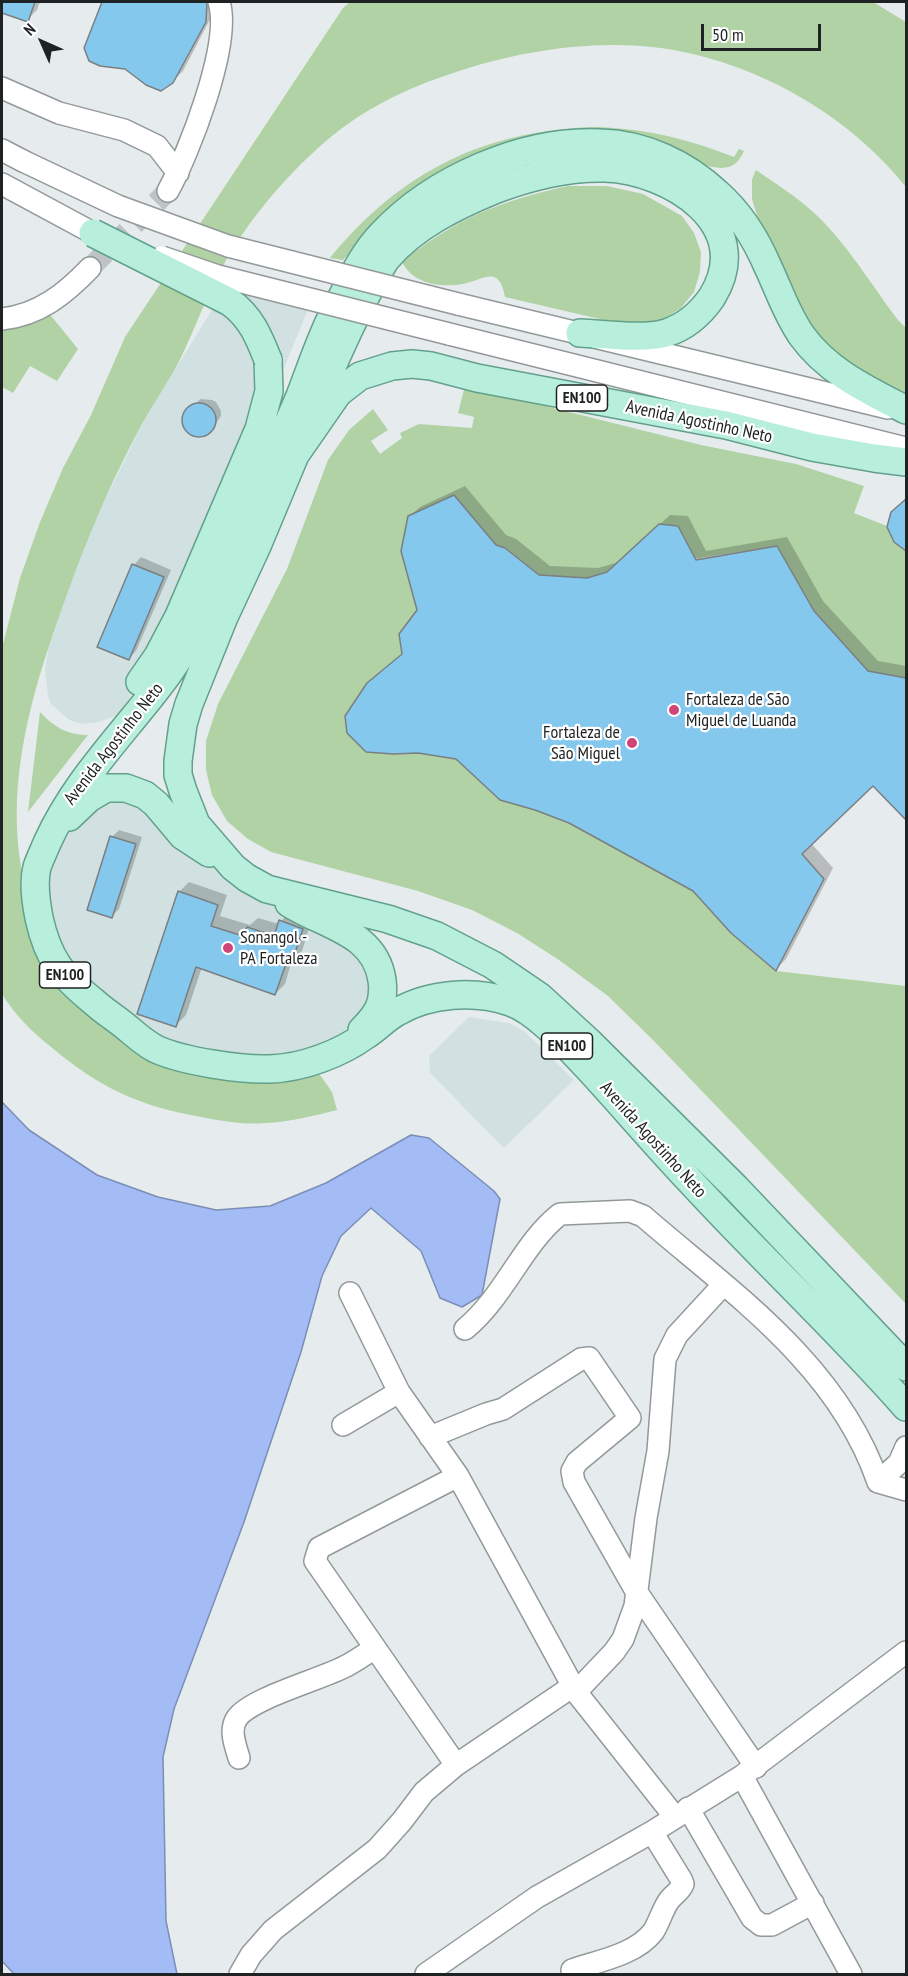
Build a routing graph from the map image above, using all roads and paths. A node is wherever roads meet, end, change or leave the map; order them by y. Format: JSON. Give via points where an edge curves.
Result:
{"nodes":[{"id":1,"x":219,"y":2,"type":"edge"},
{"id":2,"x":2,"y":88,"type":"edge"},
{"id":3,"x":2,"y":150,"type":"edge"},
{"id":4,"x":4,"y":187,"type":"edge"},
{"id":5,"x":93,"y":233,"type":"junction"},
{"id":6,"x":90,"y":268,"type":"tunnel mouth"},
{"id":7,"x":2,"y":319,"type":"edge"},
{"id":8,"x":580,"y":333,"type":"junction"},
{"id":9,"x":906,"y":411,"type":"edge"},
{"id":10,"x":906,"y":448,"type":"edge"},
{"id":11,"x":295,"y":455,"type":"junction"},
{"id":12,"x":906,"y":462,"type":"edge"},
{"id":13,"x":38,"y":864,"type":"junction"},
{"id":14,"x":233,"y":867,"type":"junction"},
{"id":15,"x":267,"y":889,"type":"junction"},
{"id":16,"x":342,"y":1049,"type":"junction"},
{"id":17,"x":723,"y":1285,"type":"junction"},
{"id":18,"x":350,"y":1293,"type":"dead end"},
{"id":19,"x":465,"y":1329,"type":"dead end"},
{"id":20,"x":906,"y":1367,"type":"edge"},
{"id":21,"x":399,"y":1392,"type":"junction"},
{"id":22,"x":905,"y":1408,"type":"edge"},
{"id":23,"x":630,"y":1418,"type":"junction"},
{"id":24,"x":660,"y":1419,"type":"junction"},
{"id":25,"x":343,"y":1425,"type":"dead end"},
{"id":26,"x":430,"y":1437,"type":"junction"},
{"id":27,"x":904,"y":1457,"type":"edge"},
{"id":28,"x":458,"y":1476,"type":"junction"},
{"id":29,"x":878,"y":1482,"type":"junction"},
{"id":30,"x":906,"y":1490,"type":"edge"},
{"id":31,"x":636,"y":1591,"type":"junction"},
{"id":32,"x":374,"y":1649,"type":"junction"},
{"id":33,"x":906,"y":1652,"type":"edge"},
{"id":34,"x":574,"y":1689,"type":"junction"},
{"id":35,"x":239,"y":1758,"type":"dead end"},
{"id":36,"x":456,"y":1765,"type":"junction"},
{"id":37,"x":749,"y":1771,"type":"junction"},
{"id":38,"x":682,"y":1812,"type":"junction"},
{"id":39,"x":652,"y":1832,"type":"junction"},
{"id":40,"x":813,"y":1903,"type":"junction"},
{"id":41,"x":572,"y":1970,"type":"dead end"},
{"id":42,"x":240,"y":1974,"type":"edge"},
{"id":43,"x":426,"y":1974,"type":"edge"},
{"id":44,"x":851,"y":1974,"type":"edge"}],
"edges":[{"from":1,"to":2,"type":"street","via":[[220,48],[210,86],[173,182],[157,146],[124,130],[59,113]]},
{"from":3,"to":8,"type":"street","bridge":true,"via":[[118,206],[228,246]]},
{"from":4,"to":5,"type":"street"},
{"from":5,"to":10,"type":"street","bridge":true,"via":[[218,276]]},
{"from":5,"to":13,"type":"main road","bridge":true,"via":[[241,310],[259,336],[268,360],[269,391],[258,429],[179,616],[158,656],[54,810],[41,837]]},
{"from":6,"to":7,"type":"street","via":[[61,297],[23,315]]},
{"from":8,"to":9,"type":"street"},
{"from":8,"to":11,"type":"main road","via":[[652,336],[680,328],[716,290],[724,261],[722,243],[706,212],[682,191],[635,172],[572,169],[507,185],[422,227],[385,260],[348,328]]},
{"from":9,"to":13,"type":"main road","name":"Avenida Agostinho Neto","number":"EN100","via":[[847,379],[803,338],[741,218],[691,171],[658,155],[600,142],[549,147],[492,162],[462,175],[403,215],[366,254],[326,327],[214,596],[171,669],[94,765],[60,815]]},
{"from":11,"to":12,"type":"main road","name":"Avenida Agostinho Neto","number":"EN100","via":[[328,405],[349,383],[374,370],[412,364],[726,425],[812,447]]},
{"from":11,"to":14,"type":"main road","name":"Avenida Agostinho Neto","number":"EN100","via":[[224,617],[180,736],[178,775],[189,810],[196,824]]},
{"from":13,"to":14,"type":"main road","via":[[80,806],[106,789],[126,788],[145,795],[190,842]]},
{"from":13,"to":16,"type":"main road","name":"Avenida Agostinho Neto","number":"EN100","via":[[37,908],[48,952],[79,989],[139,1039],[158,1050],[207,1063],[270,1069],[304,1063]]},
{"from":14,"to":15,"type":"main road","name":"Avenida Agostinho Neto","number":"EN100"},
{"from":15,"to":16,"type":"main road","via":[[306,914],[349,934],[370,949],[380,965],[382,1004]]},
{"from":15,"to":20,"type":"main road","name":"Avenida Agostinho Neto","number":"EN100","via":[[388,919],[437,936],[493,965],[540,997],[736,1188]]},
{"from":16,"to":22,"type":"main road","name":"Avenida Agostinho Neto","number":"EN100","via":[[397,1012],[429,998],[460,995],[516,1004],[569,1048]]},
{"from":17,"to":19,"type":"street","via":[[643,1216],[630,1211],[560,1214],[539,1236],[486,1310]]},
{"from":17,"to":24,"type":"street","via":[[677,1335],[665,1359]]},
{"from":17,"to":29,"type":"street","via":[[812,1367],[855,1430]]},
{"from":18,"to":21,"type":"street"},
{"from":21,"to":25,"type":"street"},
{"from":21,"to":26,"type":"street"},
{"from":23,"to":24,"type":"street"},
{"from":23,"to":26,"type":"street","via":[[589,1358],[581,1359],[503,1409]]},
{"from":23,"to":31,"type":"street","via":[[577,1462],[572,1471],[574,1482]]},
{"from":24,"to":31,"type":"street"},
{"from":26,"to":28,"type":"street"},
{"from":27,"to":29,"type":"street"},
{"from":28,"to":32,"type":"street","via":[[319,1548],[316,1554],[319,1569]]},
{"from":28,"to":34,"type":"street"},
{"from":29,"to":30,"type":"street"},
{"from":31,"to":34,"type":"street","via":[[623,1639]]},
{"from":31,"to":37,"type":"street"},
{"from":32,"to":35,"type":"street","via":[[347,1666],[245,1709],[236,1719],[232,1735]]},
{"from":32,"to":36,"type":"street"},
{"from":33,"to":37,"type":"street"},
{"from":34,"to":36,"type":"street"},
{"from":34,"to":38,"type":"street"},
{"from":36,"to":42,"type":"street","via":[[424,1792],[377,1849],[273,1930]]},
{"from":37,"to":38,"type":"street"},
{"from":37,"to":40,"type":"street"},
{"from":38,"to":39,"type":"street"},
{"from":38,"to":40,"type":"street","via":[[752,1918],[761,1925],[772,1925]]},
{"from":39,"to":41,"type":"street","via":[[681,1879],[681,1888],[670,1899],[653,1932],[641,1943]]},
{"from":39,"to":43,"type":"street","via":[[537,1897]]},
{"from":40,"to":44,"type":"street"}]}
